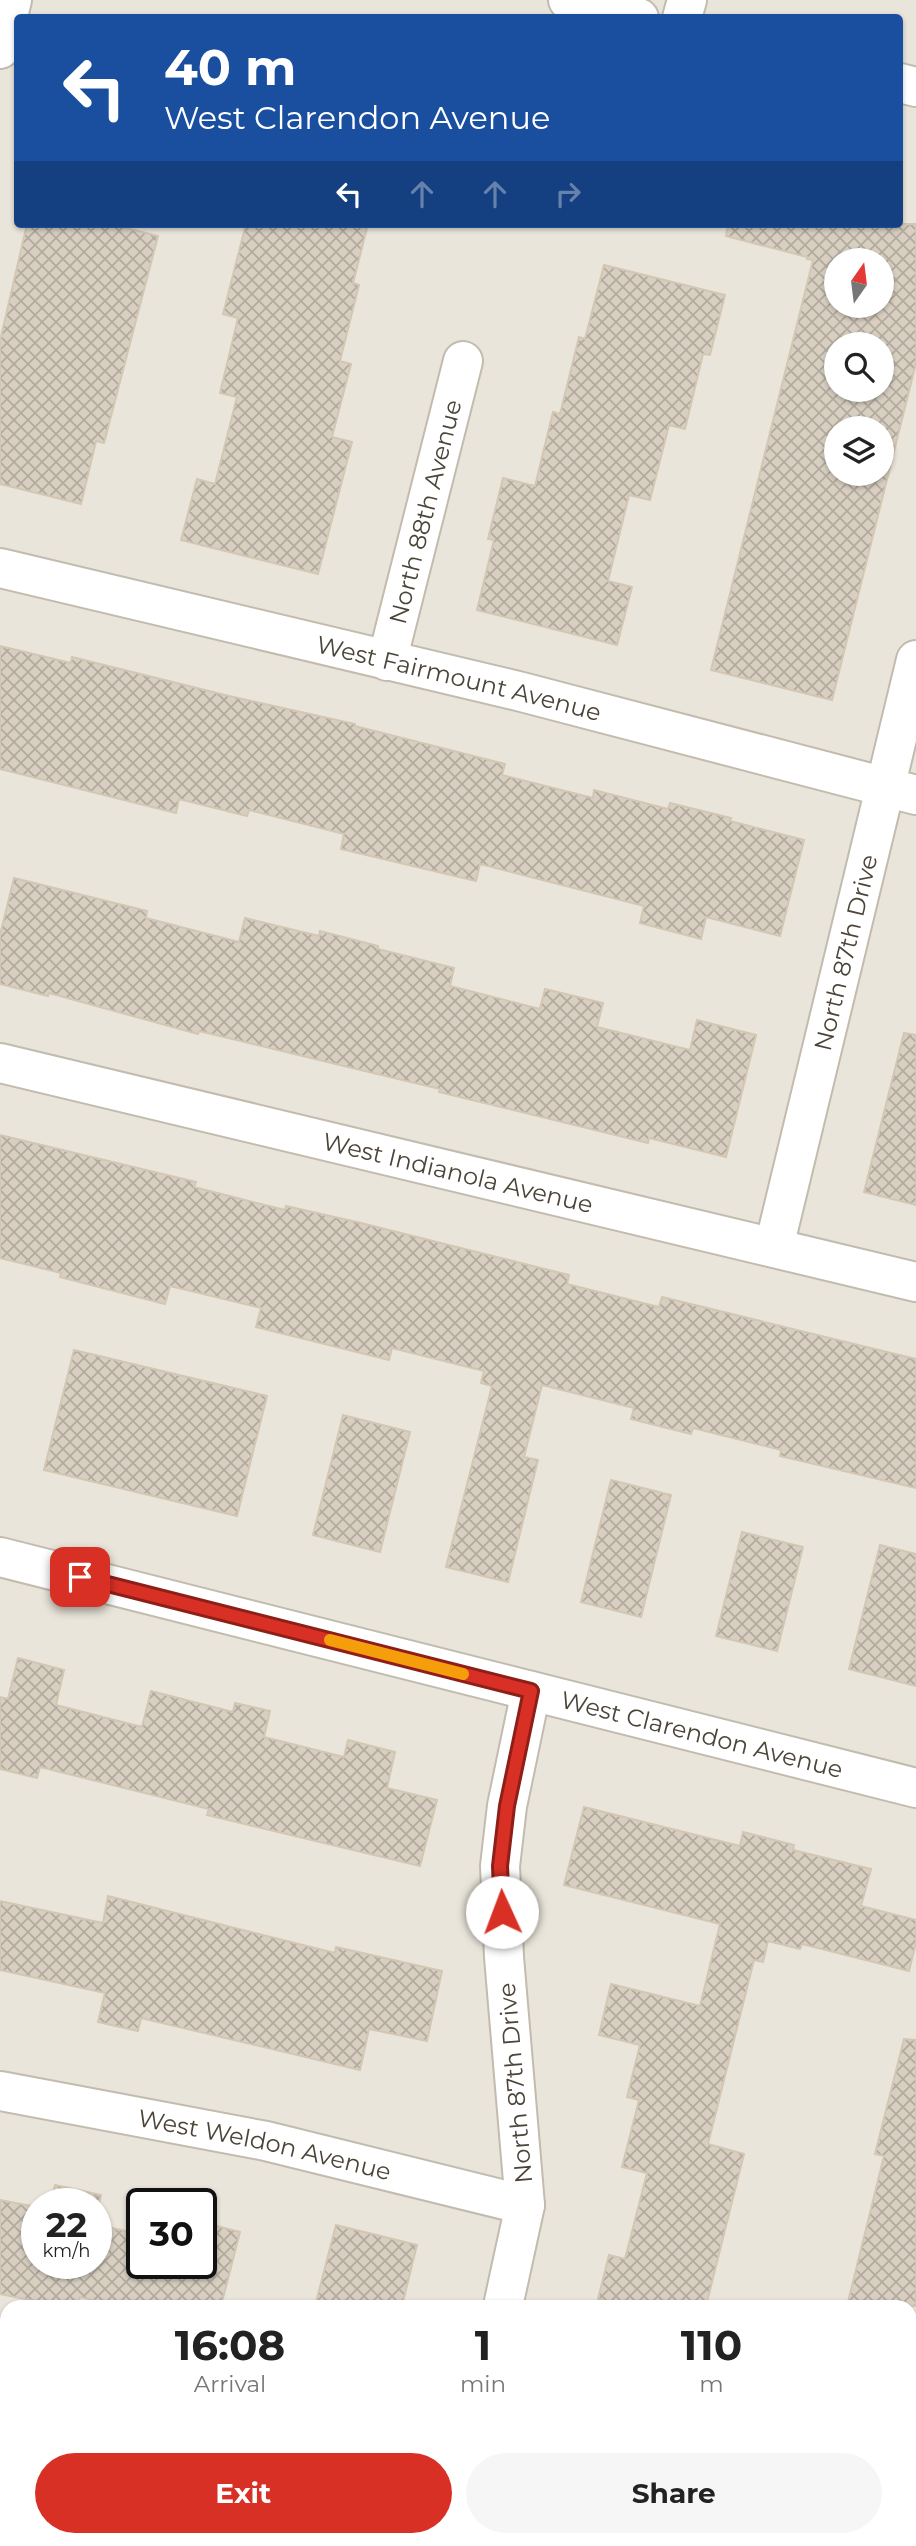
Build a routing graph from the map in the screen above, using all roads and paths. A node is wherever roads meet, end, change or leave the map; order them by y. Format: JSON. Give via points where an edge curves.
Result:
{"nodes":[{"id":1,"x":12,"y":0,"type":"edge"},
{"id":2,"x":568,"y":0,"type":"edge"},
{"id":3,"x":623,"y":14,"type":"edge"},
{"id":4,"x":0,"y":49,"type":"edge"},
{"id":5,"x":463,"y":361,"type":"dead end"},
{"id":6,"x":0,"y":568,"type":"edge"},
{"id":7,"x":916,"y":660,"type":"edge"},
{"id":8,"x":387,"y":661,"type":"junction"},
{"id":9,"x":900,"y":791,"type":"edge"},
{"id":10,"x":0,"y":1063,"type":"edge"},
{"id":11,"x":774,"y":1247,"type":"junction"},
{"id":12,"x":916,"y":1282,"type":"edge"},
{"id":13,"x":0,"y":1557,"type":"edge"},
{"id":14,"x":531,"y":1691,"type":"junction"},
{"id":15,"x":916,"y":1788,"type":"edge"},
{"id":16,"x":0,"y":2091,"type":"edge"},
{"id":17,"x":525,"y":2205,"type":"junction"},
{"id":18,"x":504,"y":2300,"type":"edge"}],
"edges":[{"from":1,"to":4,"type":"street"},
{"from":2,"to":3,"type":"street"},
{"from":5,"to":8,"type":"street","name":"North 88th Avenue"},
{"from":6,"to":8,"type":"street","name":"West Fairmount Avenue"},
{"from":7,"to":9,"type":"street","name":"North 87th Drive"},
{"from":8,"to":9,"type":"street","name":"West Fairmount Avenue"},
{"from":9,"to":11,"type":"street","name":"North 87th Drive"},
{"from":10,"to":11,"type":"street","name":"West Indianola Avenue"},
{"from":11,"to":12,"type":"street","name":"West Indianola Avenue"},
{"from":13,"to":14,"type":"street","name":"West Clarendon Avenue"},
{"from":14,"to":15,"type":"street","name":"West Clarendon Avenue"},
{"from":14,"to":17,"type":"street","name":"North 87th Drive","via":[[507,1806],[500,1866]]},
{"from":16,"to":17,"type":"street","name":"West Weldon Avenue","via":[[266,2141]]},
{"from":17,"to":18,"type":"street","name":"North 87th Drive"}]}
